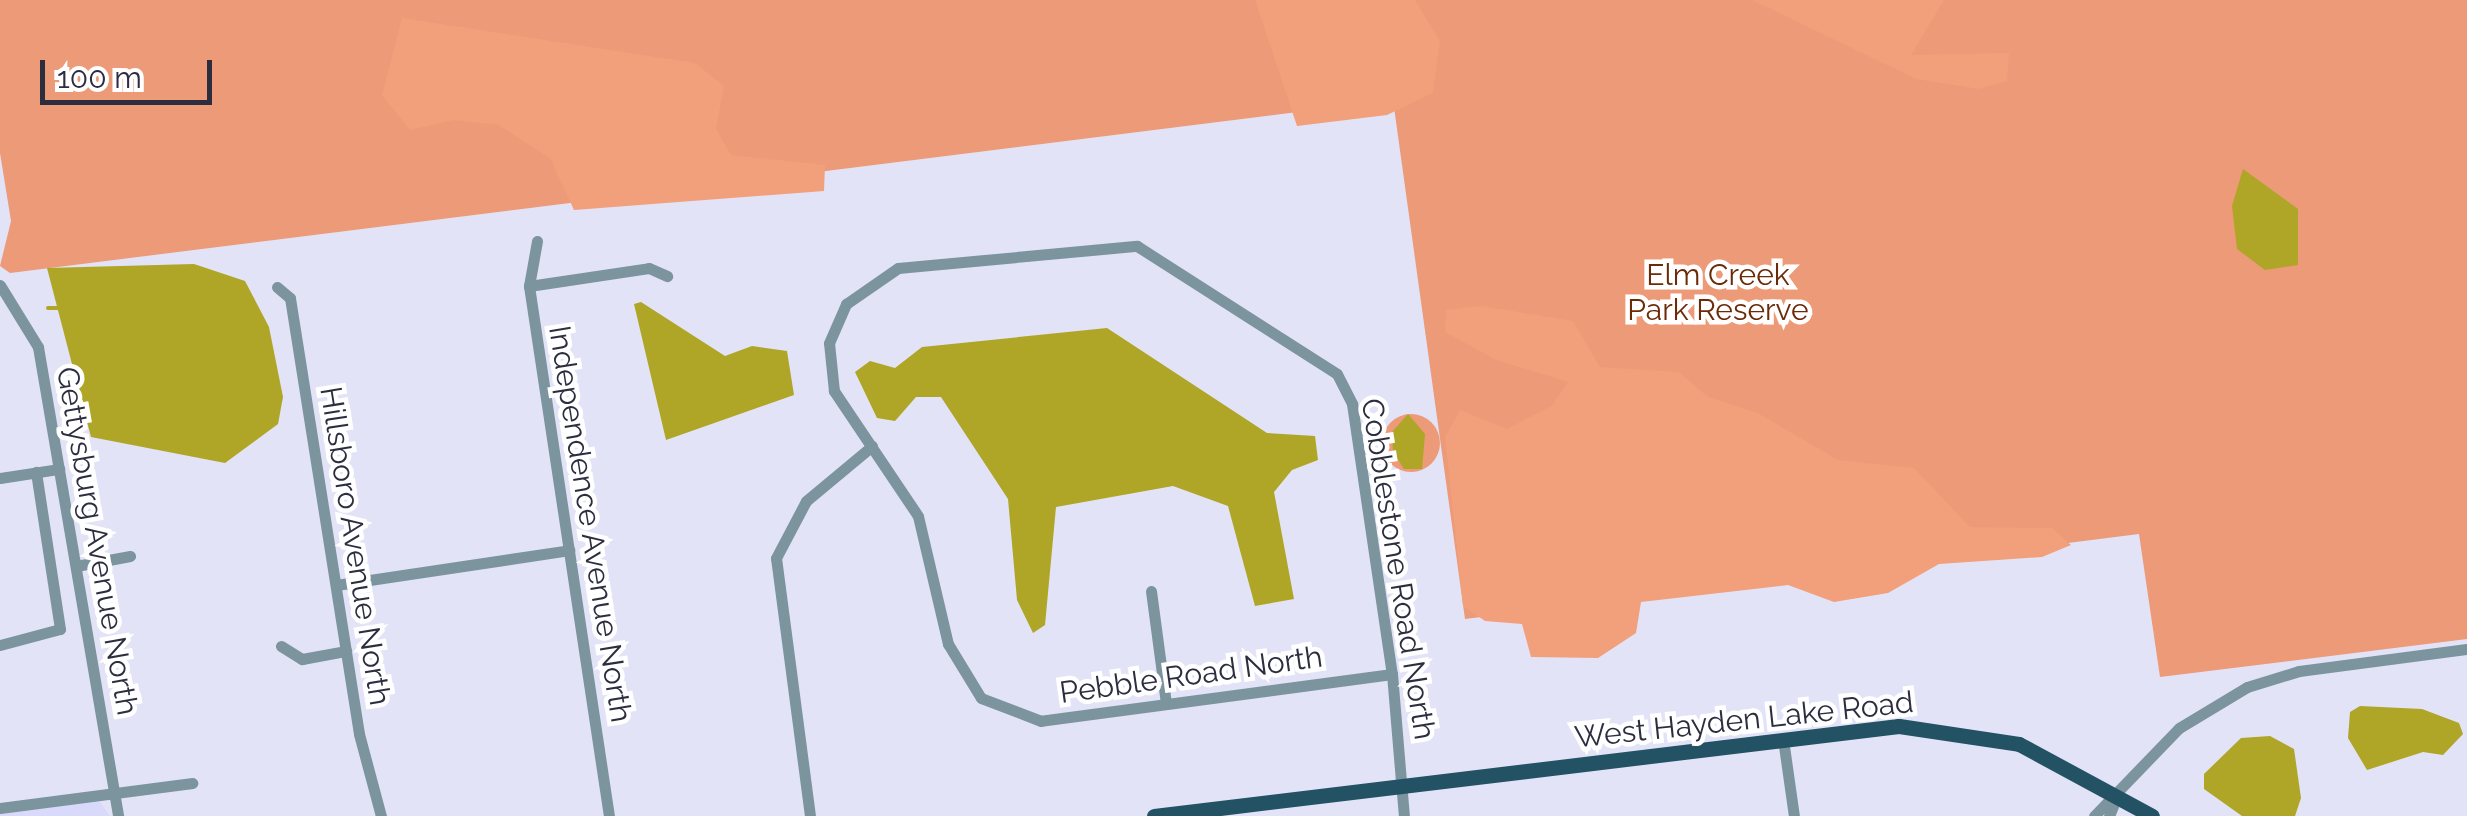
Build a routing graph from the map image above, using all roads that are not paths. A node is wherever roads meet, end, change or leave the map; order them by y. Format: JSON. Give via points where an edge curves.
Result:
{"nodes":[{"id":1,"x":538,"y":241,"type":"dead end"},
{"id":2,"x":666,"y":276,"type":"dead end"},
{"id":3,"x":0,"y":286,"type":"edge"},
{"id":4,"x":529,"y":286,"type":"junction"},
{"id":5,"x":277,"y":287,"type":"dead end"},
{"id":6,"x":872,"y":446,"type":"junction"},
{"id":7,"x":59,"y":469,"type":"junction"},
{"id":8,"x":36,"y":472,"type":"junction"},
{"id":9,"x":0,"y":478,"type":"edge"},
{"id":10,"x":569,"y":550,"type":"junction"},
{"id":11,"x":130,"y":556,"type":"dead end"},
{"id":12,"x":76,"y":566,"type":"junction"},
{"id":13,"x":336,"y":585,"type":"junction"},
{"id":14,"x":1151,"y":592,"type":"dead end"},
{"id":15,"x":0,"y":644,"type":"edge"},
{"id":16,"x":281,"y":646,"type":"dead end"},
{"id":17,"x":2467,"y":649,"type":"edge"},
{"id":18,"x":346,"y":651,"type":"junction"},
{"id":19,"x":1392,"y":674,"type":"junction"},
{"id":20,"x":1166,"y":703,"type":"junction"},
{"id":21,"x":1783,"y":739,"type":"junction"},
{"id":22,"x":192,"y":783,"type":"dead end"},
{"id":23,"x":1402,"y":788,"type":"junction"},
{"id":24,"x":114,"y":790,"type":"junction"},
{"id":25,"x":2119,"y":792,"type":"junction"},
{"id":26,"x":0,"y":808,"type":"edge"},
{"id":27,"x":118,"y":816,"type":"edge"},
{"id":28,"x":381,"y":816,"type":"edge"},
{"id":29,"x":609,"y":816,"type":"edge"},
{"id":30,"x":810,"y":816,"type":"edge"},
{"id":31,"x":1154,"y":816,"type":"edge"},
{"id":32,"x":1404,"y":816,"type":"edge"},
{"id":33,"x":1794,"y":816,"type":"edge"},
{"id":34,"x":2094,"y":816,"type":"edge"},
{"id":35,"x":2109,"y":816,"type":"edge"},
{"id":36,"x":2152,"y":816,"type":"edge"}],
"edges":[{"from":1,"to":4,"type":"street","name":"Independence Avenue North"},
{"from":2,"to":4,"type":"street","via":[[649,268]]},
{"from":3,"to":7,"type":"street","name":"Gettysburg Avenue North","via":[[33,330]]},
{"from":4,"to":10,"type":"street","name":"Independence Avenue North"},
{"from":5,"to":13,"type":"street","name":"Hillsboro Avenue North","via":[[290,298]]},
{"from":6,"to":19,"type":"street","name":"Cobblestone Road North","via":[[840,408],[828,360],[838,315],[865,284],[922,264],[1137,246],[1337,374],[1352,404]]},
{"from":6,"to":20,"type":"street","name":"Pebble Road North","via":[[918,516],[948,644],[980,698],[1041,721]]},
{"from":6,"to":30,"type":"street","via":[[806,501],[776,558]]},
{"from":7,"to":8,"type":"street"},
{"from":7,"to":12,"type":"street","name":"Gettysburg Avenue North"},
{"from":8,"to":9,"type":"street"},
{"from":8,"to":15,"type":"street","via":[[60,629]]},
{"from":10,"to":13,"type":"street"},
{"from":10,"to":29,"type":"street","name":"Independence Avenue North"},
{"from":11,"to":12,"type":"street"},
{"from":12,"to":24,"type":"street","name":"Gettysburg Avenue North"},
{"from":13,"to":18,"type":"street","name":"Hillsboro Avenue North"},
{"from":14,"to":20,"type":"street"},
{"from":16,"to":18,"type":"street","via":[[302,658]]},
{"from":17,"to":25,"type":"street","via":[[2299,671],[2248,687],[2180,728]]},
{"from":18,"to":28,"type":"street","name":"Hillsboro Avenue North"},
{"from":19,"to":20,"type":"street","name":"Pebble Road North"},
{"from":19,"to":23,"type":"street","name":"Cobblestone Road North"},
{"from":21,"to":23,"type":"main road","name":"West Hayden Lake Road"},
{"from":21,"to":25,"type":"main road","name":"West Hayden Lake Road","via":[[1880,727],[1958,730],[2038,751]]},
{"from":21,"to":33,"type":"street"},
{"from":22,"to":24,"type":"street"},
{"from":23,"to":31,"type":"main road","name":"West Hayden Lake Road"},
{"from":23,"to":32,"type":"street","name":"Cobblestone Road North"},
{"from":24,"to":26,"type":"street"},
{"from":24,"to":27,"type":"street","name":"Gettysburg Avenue North"},
{"from":25,"to":34,"type":"street"},
{"from":25,"to":35,"type":"street"},
{"from":25,"to":36,"type":"main road","name":"West Hayden Lake Road"}]}
